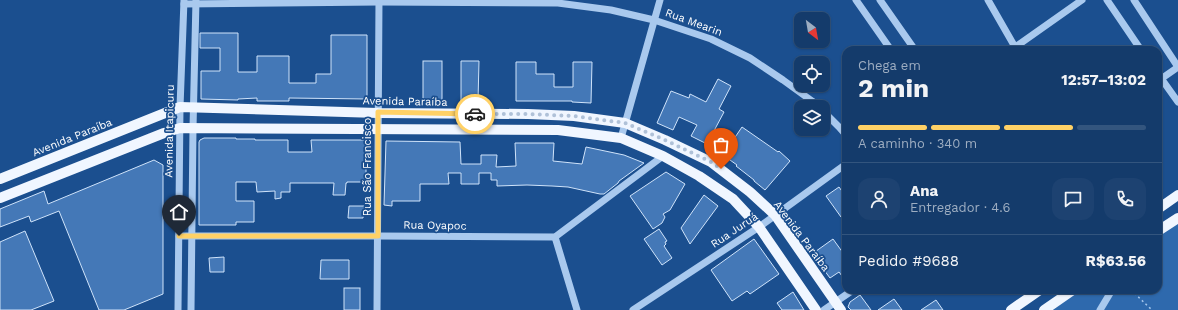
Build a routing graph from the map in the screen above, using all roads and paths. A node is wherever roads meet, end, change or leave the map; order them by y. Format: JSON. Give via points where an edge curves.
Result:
{"nodes":[{"id":1,"x":660,"y":0,"type":"edge"},
{"id":2,"x":856,"y":0,"type":"edge"},
{"id":3,"x":880,"y":0,"type":"edge"},
{"id":4,"x":988,"y":0,"type":"edge"},
{"id":5,"x":1082,"y":0,"type":"edge"},
{"id":6,"x":1107,"y":0,"type":"edge"},
{"id":7,"x":1134,"y":0,"type":"edge"},
{"id":8,"x":379,"y":1,"type":"edge"},
{"id":9,"x":184,"y":2,"type":"edge"},
{"id":10,"x":196,"y":2,"type":"edge"},
{"id":11,"x":654,"y":20,"type":"junction"},
{"id":12,"x":888,"y":46,"type":"edge"},
{"id":13,"x":911,"y":46,"type":"edge"},
{"id":14,"x":1011,"y":46,"type":"edge"},
{"id":15,"x":1017,"y":46,"type":"edge"},
{"id":16,"x":1138,"y":46,"type":"edge"},
{"id":17,"x":1178,"y":67,"type":"edge"},
{"id":18,"x":1162,"y":76,"type":"edge"},
{"id":19,"x":1162,"y":82,"type":"edge"},
{"id":20,"x":811,"y":100,"type":"edge"},
{"id":21,"x":1178,"y":102,"type":"edge"},
{"id":22,"x":180,"y":107,"type":"junction"},
{"id":23,"x":194,"y":107,"type":"junction"},
{"id":24,"x":378,"y":112,"type":"junction"},
{"id":25,"x":512,"y":114,"type":"junction"},
{"id":26,"x":830,"y":118,"type":"edge"},
{"id":27,"x":625,"y":123,"type":"junction"},
{"id":28,"x":180,"y":128,"type":"junction"},
{"id":29,"x":193,"y":128,"type":"junction"},
{"id":30,"x":378,"y":129,"type":"junction"},
{"id":31,"x":512,"y":129,"type":"junction"},
{"id":32,"x":842,"y":130,"type":"edge"},
{"id":33,"x":620,"y":138,"type":"junction"},
{"id":34,"x":663,"y":156,"type":"junction"},
{"id":35,"x":45,"y":161,"type":"junction"},
{"id":36,"x":842,"y":167,"type":"edge"},
{"id":37,"x":51,"y":177,"type":"junction"},
{"id":38,"x":0,"y":179,"type":"edge"},
{"id":39,"x":1178,"y":195,"type":"edge"},
{"id":40,"x":0,"y":198,"type":"edge"},
{"id":41,"x":1162,"y":206,"type":"edge"},
{"id":42,"x":775,"y":215,"type":"junction"},
{"id":43,"x":1178,"y":218,"type":"edge"},
{"id":44,"x":759,"y":227,"type":"junction"},
{"id":45,"x":1162,"y":228,"type":"edge"},
{"id":46,"x":179,"y":236,"type":"junction"},
{"id":47,"x":191,"y":236,"type":"junction"},
{"id":48,"x":378,"y":236,"type":"junction"},
{"id":49,"x":555,"y":238,"type":"junction"},
{"id":50,"x":850,"y":294,"type":"edge"},
{"id":51,"x":1034,"y":294,"type":"edge"},
{"id":52,"x":1060,"y":294,"type":"edge"},
{"id":53,"x":1110,"y":294,"type":"edge"},
{"id":54,"x":1136,"y":294,"type":"edge"},
{"id":55,"x":839,"y":306,"type":"edge"},
{"id":56,"x":178,"y":310,"type":"edge"},
{"id":57,"x":191,"y":310,"type":"edge"},
{"id":58,"x":377,"y":310,"type":"edge"},
{"id":59,"x":577,"y":310,"type":"edge"},
{"id":60,"x":633,"y":310,"type":"edge"},
{"id":61,"x":816,"y":310,"type":"edge"},
{"id":62,"x":824,"y":310,"type":"edge"},
{"id":63,"x":1011,"y":310,"type":"edge"},
{"id":64,"x":1044,"y":310,"type":"edge"},
{"id":65,"x":1100,"y":310,"type":"edge"},
{"id":66,"x":1152,"y":310,"type":"edge"}],
"edges":[{"from":1,"to":11,"type":"street"},
{"from":2,"to":12,"type":"street"},
{"from":3,"to":13,"type":"street"},
{"from":4,"to":14,"type":"street"},
{"from":5,"to":15,"type":"street"},
{"from":6,"to":16,"type":"street"},
{"from":7,"to":17,"type":"street"},
{"from":8,"to":10,"type":"street","name":"Rua Mearin"},
{"from":8,"to":11,"type":"street","name":"Rua Mearin","via":[[558,3],[611,10]]},
{"from":8,"to":24,"type":"street","name":"Rua São Francisco"},
{"from":9,"to":10,"type":"street","name":"Rua Mearin"},
{"from":9,"to":22,"type":"street","name":"Avenida Itapicuru"},
{"from":10,"to":23,"type":"street"},
{"from":11,"to":20,"type":"street","name":"Rua Mearin","via":[[711,39],[750,58]]},
{"from":11,"to":27,"type":"street"},
{"from":17,"to":18,"type":"street"},
{"from":19,"to":21,"type":"street"},
{"from":22,"to":23,"type":"main road","name":"Avenida Paraíba"},
{"from":22,"to":28,"type":"street","name":"Avenida Itapicuru"},
{"from":22,"to":35,"type":"main road","name":"Avenida Paraíba"},
{"from":23,"to":24,"type":"main road","name":"Avenida Paraíba"},
{"from":23,"to":29,"type":"street"},
{"from":24,"to":25,"type":"main road","name":"Avenida Paraíba"},
{"from":24,"to":30,"type":"street","name":"Rua São Francisco"},
{"from":25,"to":27,"type":"main road","name":"Avenida Paraíba","via":[[574,116]]},
{"from":25,"to":31,"type":"main road"},
{"from":26,"to":32,"type":"street"},
{"from":27,"to":33,"type":"street"},
{"from":27,"to":42,"type":"main road","name":"Avenida Paraíba","via":[[711,162]]},
{"from":28,"to":29,"type":"main road"},
{"from":28,"to":37,"type":"main road"},
{"from":28,"to":46,"type":"street","name":"Avenida Itapicuru"},
{"from":29,"to":30,"type":"main road"},
{"from":29,"to":47,"type":"street"},
{"from":30,"to":31,"type":"main road"},
{"from":30,"to":48,"type":"street","name":"Rua São Francisco"},
{"from":31,"to":33,"type":"main road","via":[[558,130]]},
{"from":33,"to":34,"type":"main road"},
{"from":34,"to":44,"type":"main road","via":[[733,199]]},
{"from":34,"to":49,"type":"street"},
{"from":35,"to":37,"type":"main road"},
{"from":35,"to":38,"type":"main road","name":"Avenida Paraíba"},
{"from":36,"to":42,"type":"street","name":"Rua Juruá"},
{"from":37,"to":40,"type":"main road"},
{"from":39,"to":41,"type":"main road"},
{"from":42,"to":44,"type":"street","name":"Rua Juruá"},
{"from":42,"to":55,"type":"main road","name":"Avenida Paraíba"},
{"from":43,"to":45,"type":"main road"},
{"from":44,"to":60,"type":"street","name":"Rua Juruá"},
{"from":44,"to":61,"type":"main road"},
{"from":46,"to":47,"type":"street","name":"Rua Oyapoc"},
{"from":46,"to":56,"type":"street","name":"Avenida Itapicuru"},
{"from":47,"to":48,"type":"street","name":"Rua Oyapoc"},
{"from":47,"to":57,"type":"street"},
{"from":48,"to":49,"type":"street","name":"Rua Oyapoc"},
{"from":48,"to":58,"type":"street","name":"Rua São Francisco"},
{"from":49,"to":59,"type":"street"},
{"from":50,"to":55,"type":"street"},
{"from":51,"to":63,"type":"main road"},
{"from":52,"to":64,"type":"main road"},
{"from":53,"to":65,"type":"street"},
{"from":54,"to":66,"type":"path"},
{"from":55,"to":62,"type":"street"}]}
